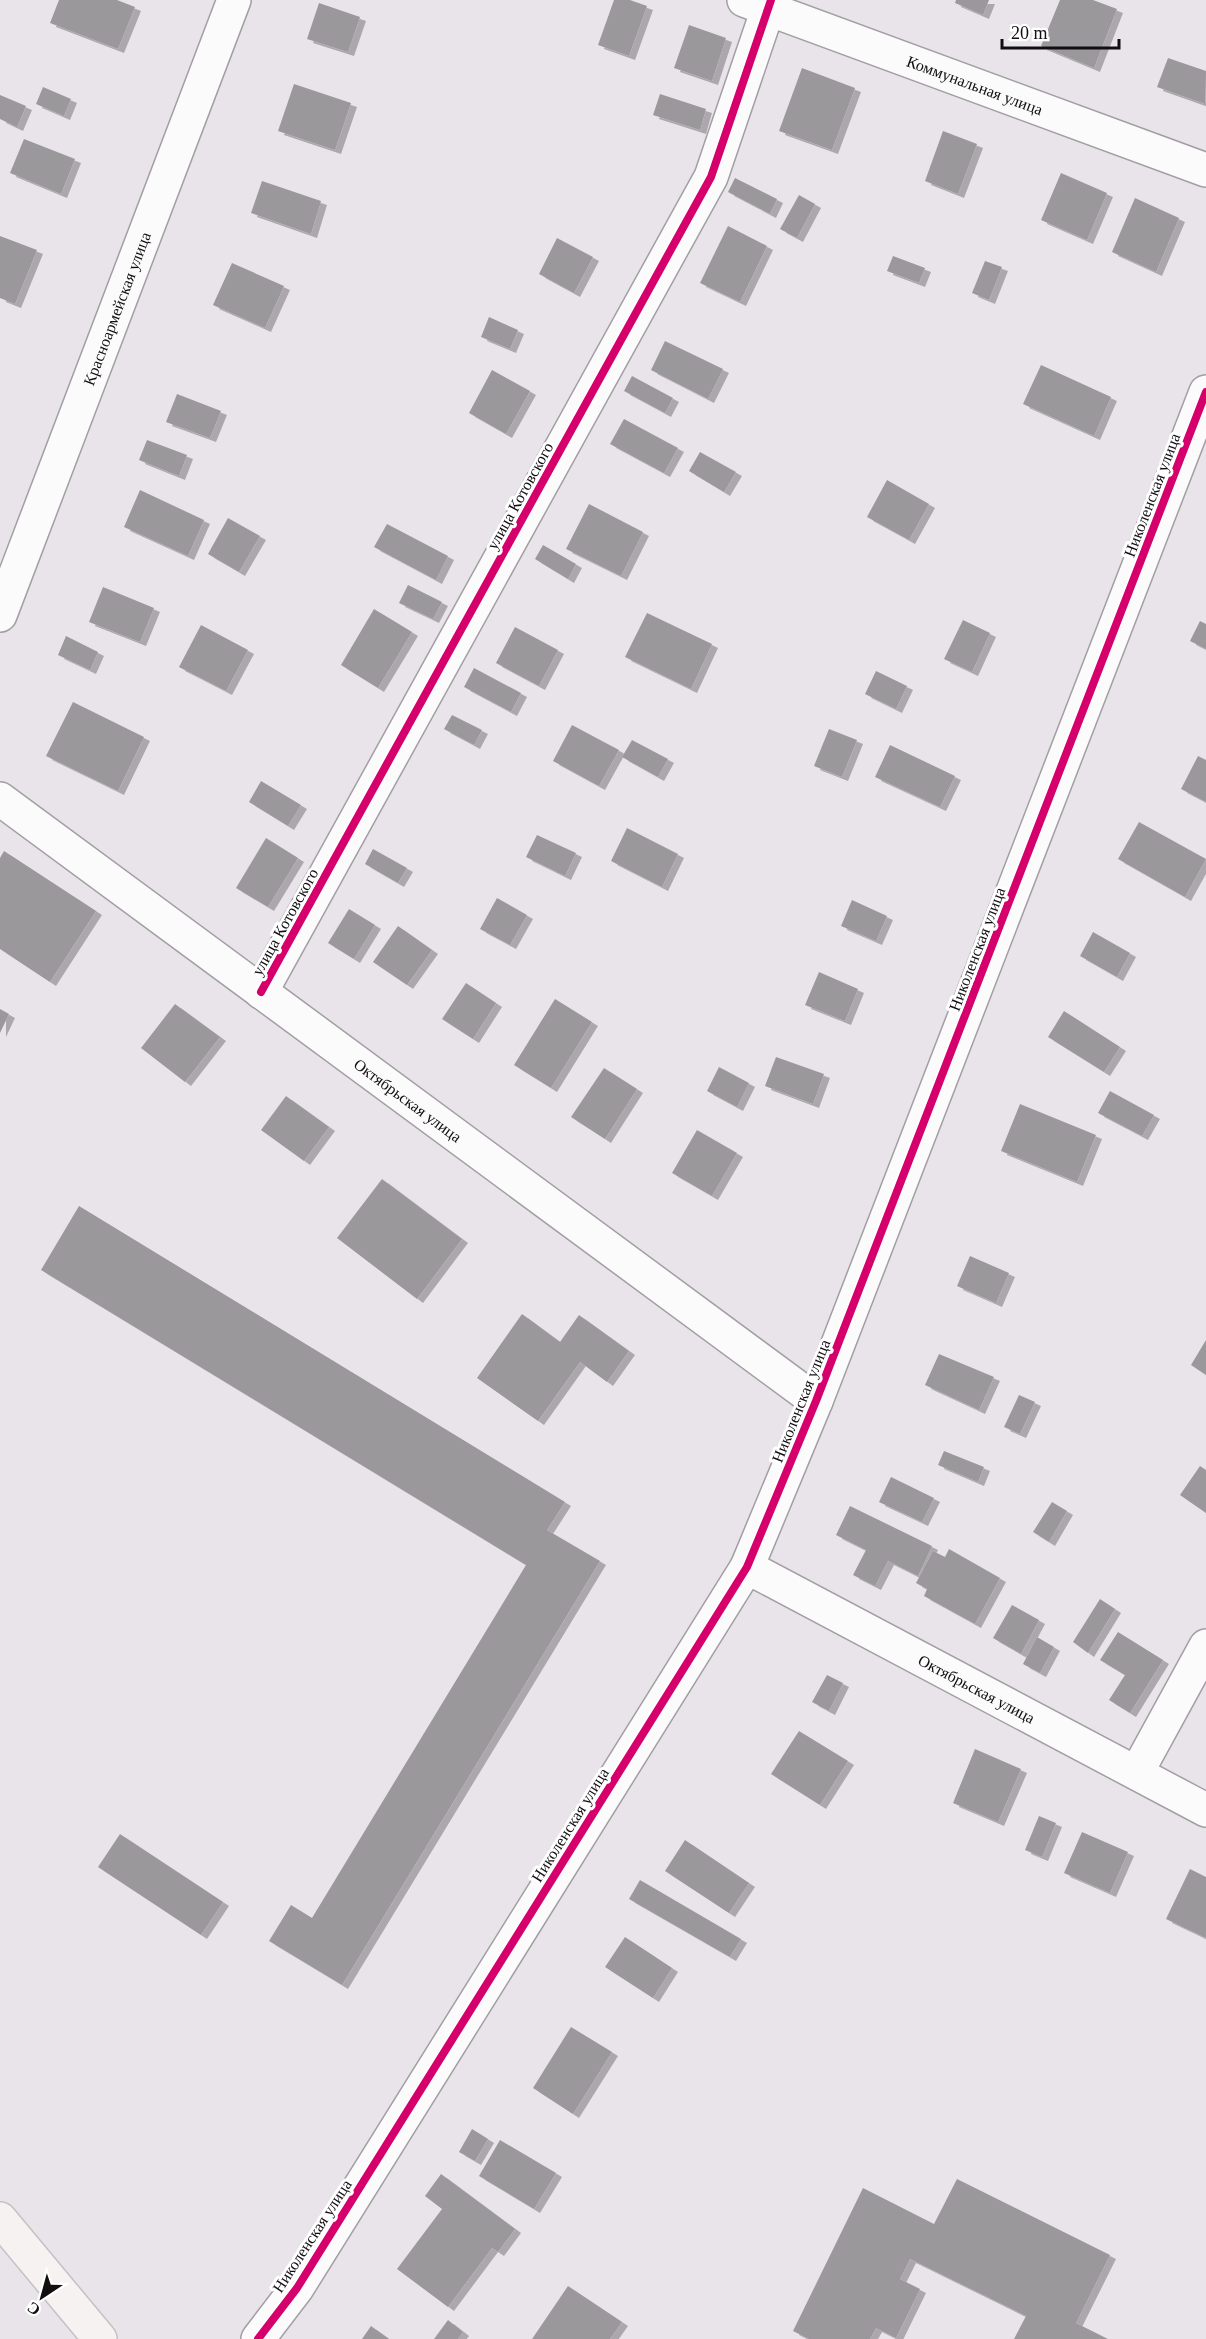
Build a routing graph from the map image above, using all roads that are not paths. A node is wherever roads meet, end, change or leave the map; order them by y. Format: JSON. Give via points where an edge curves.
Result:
{"nodes":[{"id":1,"x":234,"y":0,"type":"edge"},
{"id":2,"x":761,"y":3,"type":"edge"},
{"id":3,"x":1206,"y":170,"type":"edge"},
{"id":4,"x":1206,"y":392,"type":"edge"},
{"id":5,"x":0,"y":615,"type":"edge"},
{"id":6,"x":0,"y":799,"type":"edge"},
{"id":7,"x":261,"y":992,"type":"junction"},
{"id":8,"x":816,"y":1401,"type":"junction"},
{"id":9,"x":747,"y":1567,"type":"junction"},
{"id":10,"x":1206,"y":1646,"type":"edge"},
{"id":11,"x":1137,"y":1772,"type":"junction"},
{"id":12,"x":1206,"y":1810,"type":"edge"},
{"id":13,"x":0,"y":2219,"type":"edge"},
{"id":14,"x":100,"y":2339,"type":"edge"},
{"id":15,"x":258,"y":2339,"type":"edge"}],
"edges":[{"from":1,"to":5,"type":"street","name":"Красноармейская улица"},
{"from":2,"to":3,"type":"street","name":"Коммунальная улица"},
{"from":2,"to":7,"type":"street","name":"улица Котовского","via":[[711,177]]},
{"from":4,"to":8,"type":"street","name":"Николенская улица"},
{"from":6,"to":7,"type":"street","name":"Октябрьская улица"},
{"from":7,"to":8,"type":"street","name":"Октябрьская улица"},
{"from":8,"to":9,"type":"street","name":"Николенская улица"},
{"from":9,"to":11,"type":"street","name":"Октябрьская улица"},
{"from":9,"to":15,"type":"street","name":"Николенская улица","via":[[297,2288]]},
{"from":10,"to":11,"type":"street"},
{"from":11,"to":12,"type":"street","name":"Октябрьская улица"},
{"from":13,"to":14,"type":"main road"}]}
